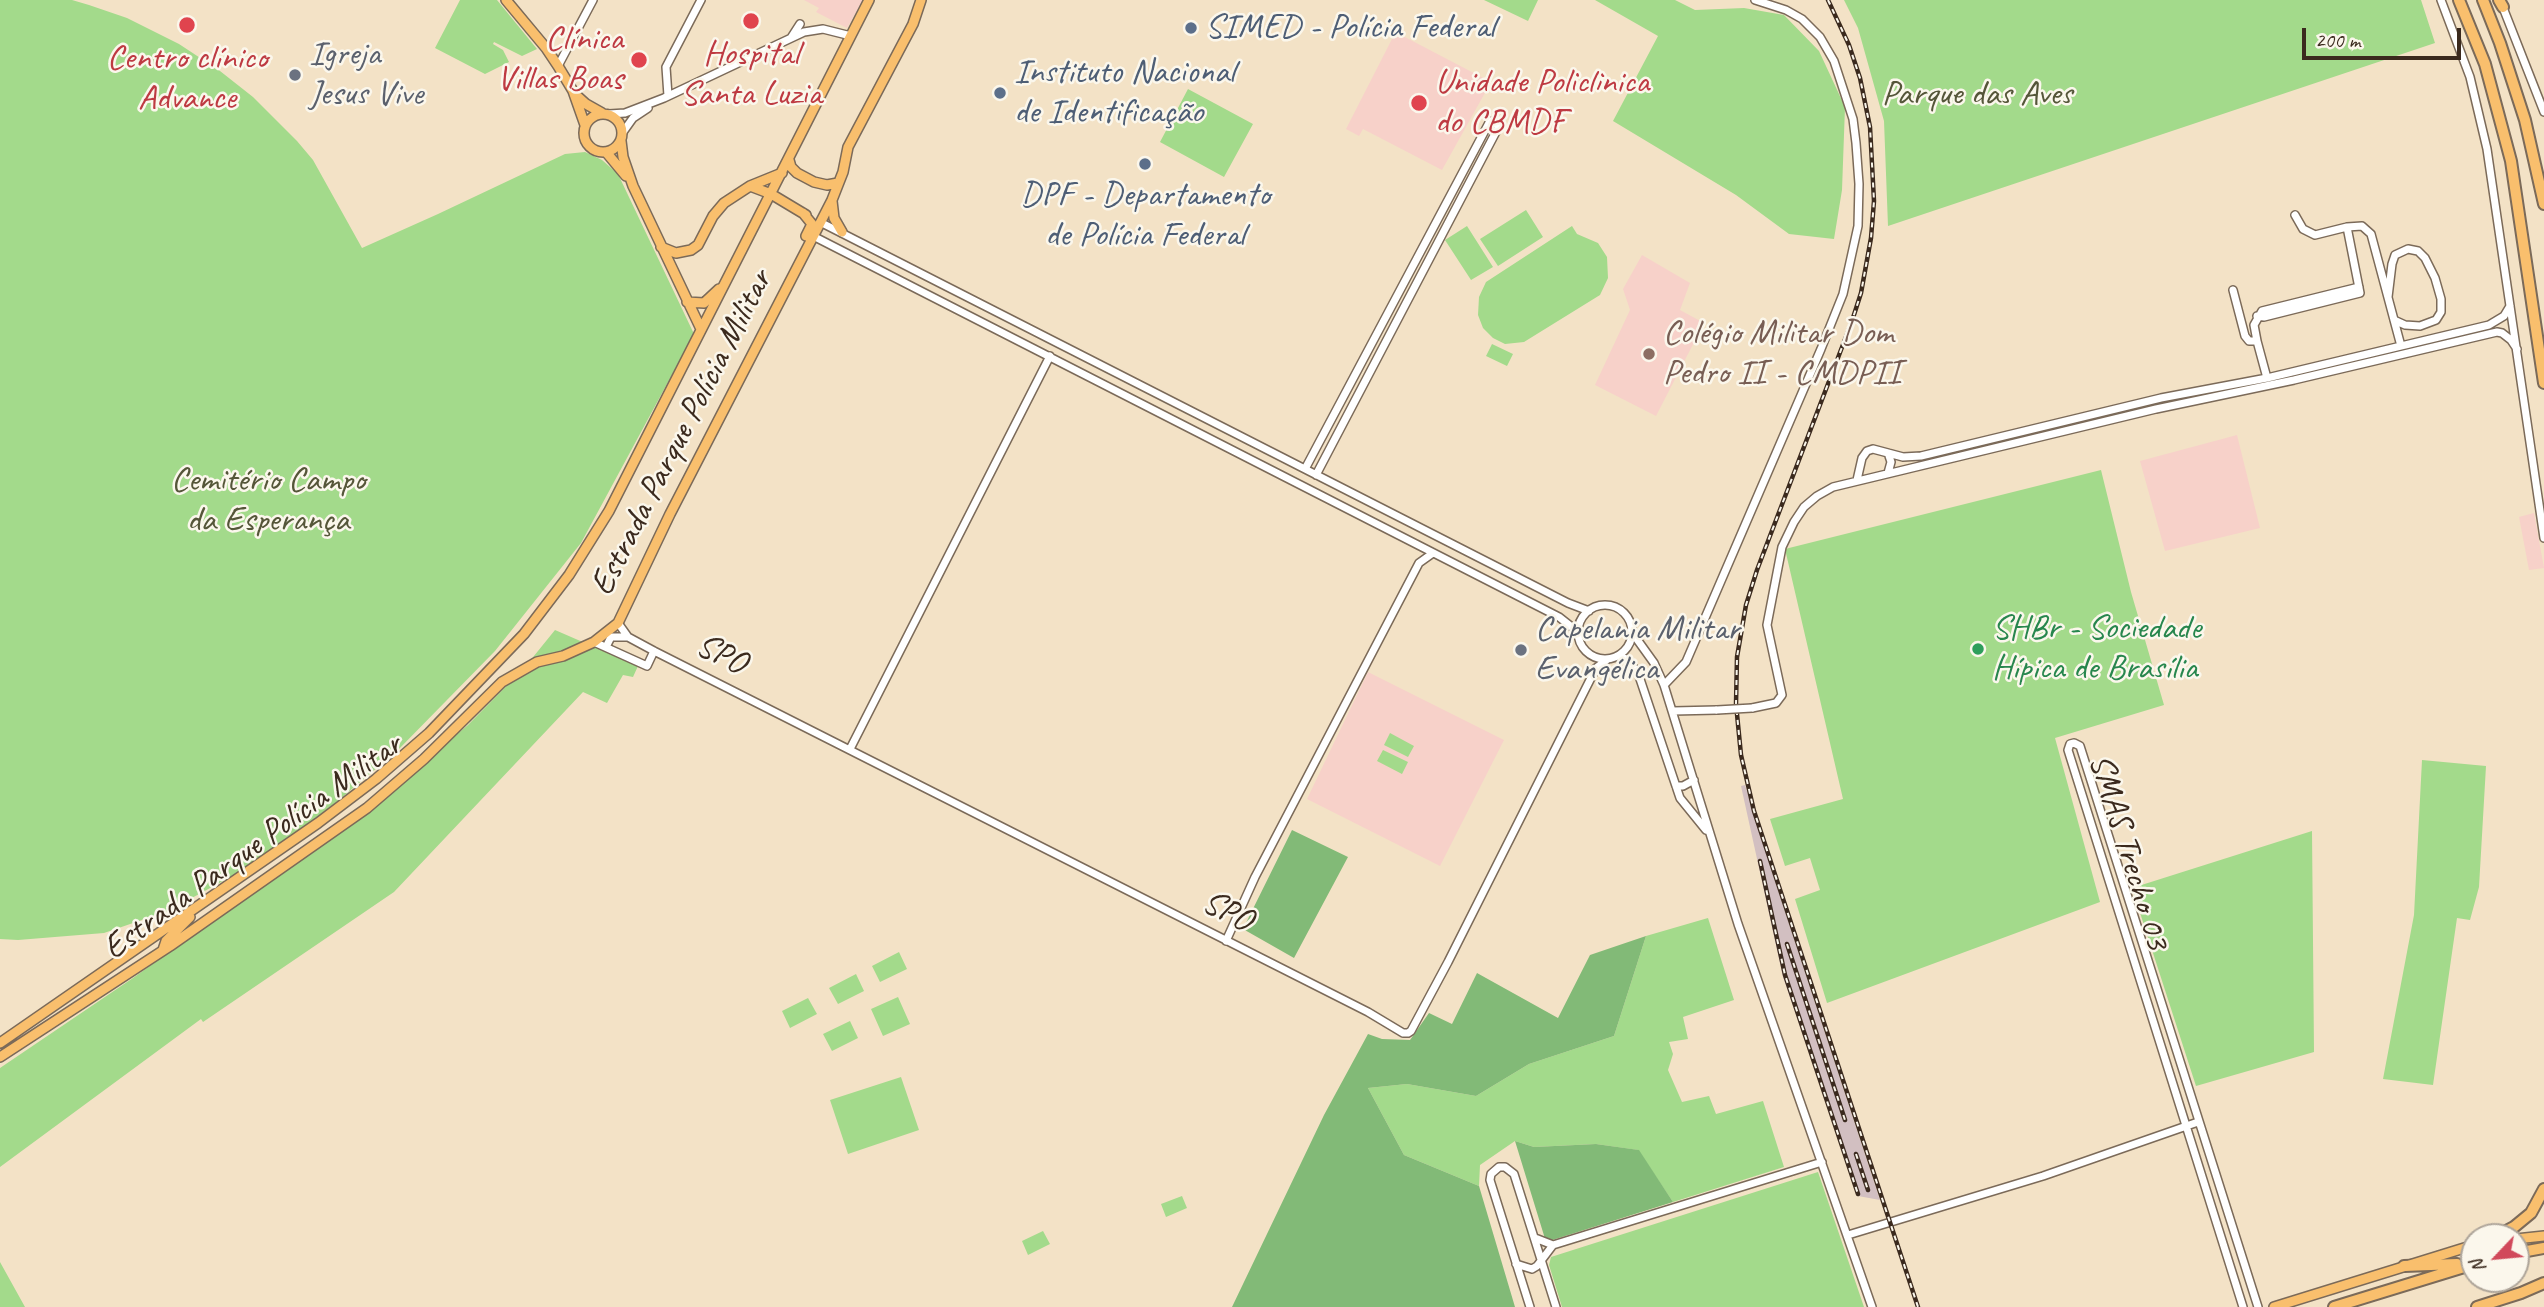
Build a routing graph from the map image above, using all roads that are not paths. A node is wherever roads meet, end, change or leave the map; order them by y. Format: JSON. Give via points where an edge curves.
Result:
{"nodes":[{"id":1,"x":506,"y":0,"type":"edge"},
{"id":2,"x":593,"y":0,"type":"edge"},
{"id":3,"x":701,"y":0,"type":"edge"},
{"id":4,"x":869,"y":0,"type":"edge"},
{"id":5,"x":921,"y":0,"type":"edge"},
{"id":6,"x":1755,"y":0,"type":"edge"},
{"id":7,"x":2441,"y":0,"type":"edge"},
{"id":8,"x":2459,"y":0,"type":"edge"},
{"id":9,"x":2483,"y":0,"type":"edge"},
{"id":10,"x":2501,"y":2,"type":"edge"},
{"id":11,"x":800,"y":24,"type":"dead end"},
{"id":12,"x":791,"y":38,"type":"junction"},
{"id":13,"x":848,"y":40,"type":"junction"},
{"id":14,"x":558,"y":66,"type":"junction"},
{"id":15,"x":667,"y":76,"type":"junction"},
{"id":16,"x":573,"y":91,"type":"junction"},
{"id":17,"x":676,"y":92,"type":"junction"},
{"id":18,"x":666,"y":97,"type":"junction"},
{"id":19,"x":2544,"y":112,"type":"edge"},
{"id":20,"x":606,"y":114,"type":"junction"},
{"id":21,"x":2525,"y":120,"type":"junction"},
{"id":22,"x":2502,"y":122,"type":"junction"},
{"id":23,"x":585,"y":125,"type":"junction"},
{"id":24,"x":1484,"y":134,"type":"junction"},
{"id":25,"x":622,"y":137,"type":"junction"},
{"id":26,"x":1492,"y":139,"type":"junction"},
{"id":27,"x":606,"y":152,"type":"junction"},
{"id":28,"x":789,"y":160,"type":"junction"},
{"id":29,"x":782,"y":173,"type":"junction"},
{"id":30,"x":838,"y":183,"type":"junction"},
{"id":31,"x":633,"y":186,"type":"junction"},
{"id":32,"x":750,"y":186,"type":"junction"},
{"id":33,"x":771,"y":194,"type":"junction"},
{"id":34,"x":832,"y":200,"type":"junction"},
{"id":35,"x":2544,"y":204,"type":"edge"},
{"id":36,"x":803,"y":213,"type":"junction"},
{"id":37,"x":2295,"y":215,"type":"dead end"},
{"id":38,"x":1438,"y":221,"type":"junction"},
{"id":39,"x":820,"y":222,"type":"junction"},
{"id":40,"x":1446,"y":224,"type":"junction"},
{"id":41,"x":2347,"y":228,"type":"junction"},
{"id":42,"x":842,"y":232,"type":"junction"},
{"id":43,"x":813,"y":236,"type":"junction"},
{"id":44,"x":661,"y":247,"type":"junction"},
{"id":45,"x":723,"y":286,"type":"junction"},
{"id":46,"x":2233,"y":290,"type":"dead end"},
{"id":47,"x":962,"y":293,"type":"junction"},
{"id":48,"x":1399,"y":295,"type":"junction"},
{"id":49,"x":2388,"y":297,"type":"junction"},
{"id":50,"x":1408,"y":298,"type":"junction"},
{"id":51,"x":687,"y":302,"type":"junction"},
{"id":52,"x":2510,"y":306,"type":"junction"},
{"id":53,"x":955,"y":308,"type":"junction"},
{"id":54,"x":2394,"y":320,"type":"junction"},
{"id":55,"x":1017,"y":321,"type":"junction"},
{"id":56,"x":701,"y":329,"type":"junction"},
{"id":57,"x":765,"y":330,"type":"junction"},
{"id":58,"x":1011,"y":336,"type":"junction"},
{"id":59,"x":2257,"y":341,"type":"junction"},
{"id":60,"x":2401,"y":346,"type":"junction"},
{"id":61,"x":2517,"y":349,"type":"junction"},
{"id":62,"x":1050,"y":356,"type":"junction"},
{"id":63,"x":1361,"y":367,"type":"junction"},
{"id":64,"x":1370,"y":372,"type":"junction"},
{"id":65,"x":1127,"y":378,"type":"junction"},
{"id":66,"x":2267,"y":378,"type":"junction"},
{"id":67,"x":2544,"y":383,"type":"edge"},
{"id":68,"x":1119,"y":391,"type":"junction"},
{"id":69,"x":1327,"y":430,"type":"junction"},
{"id":70,"x":1339,"y":431,"type":"junction"},
{"id":71,"x":1250,"y":442,"type":"junction"},
{"id":72,"x":1888,"y":453,"type":"junction"},
{"id":73,"x":1244,"y":456,"type":"junction"},
{"id":74,"x":1860,"y":466,"type":"junction"},
{"id":75,"x":1305,"y":469,"type":"junction"},
{"id":76,"x":1888,"y":473,"type":"junction"},
{"id":77,"x":1316,"y":475,"type":"junction"},
{"id":78,"x":1874,"y":476,"type":"junction"},
{"id":79,"x":1326,"y":480,"type":"junction"},
{"id":80,"x":1857,"y":480,"type":"junction"},
{"id":81,"x":1318,"y":495,"type":"junction"},
{"id":82,"x":2544,"y":538,"type":"edge"},
{"id":83,"x":1416,"y":544,"type":"junction"},
{"id":84,"x":1433,"y":553,"type":"junction"},
{"id":85,"x":1487,"y":561,"type":"junction"},
{"id":86,"x":1419,"y":563,"type":"junction"},
{"id":87,"x":1479,"y":576,"type":"junction"},
{"id":88,"x":1588,"y":611,"type":"junction"},
{"id":89,"x":618,"y":623,"type":"junction"},
{"id":90,"x":1631,"y":631,"type":"junction"},
{"id":91,"x":1578,"y":632,"type":"junction"},
{"id":92,"x":628,"y":637,"type":"junction"},
{"id":93,"x":594,"y":642,"type":"junction"},
{"id":94,"x":606,"y":647,"type":"junction"},
{"id":95,"x":654,"y":651,"type":"junction"},
{"id":96,"x":1617,"y":656,"type":"junction"},
{"id":97,"x":1594,"y":657,"type":"junction"},
{"id":98,"x":1608,"y":659,"type":"junction"},
{"id":99,"x":1597,"y":668,"type":"junction"},
{"id":100,"x":1664,"y":685,"type":"junction"},
{"id":101,"x":1673,"y":711,"type":"junction"},
{"id":102,"x":429,"y":733,"type":"junction"},
{"id":103,"x":850,"y":749,"type":"junction"},
{"id":104,"x":424,"y":759,"type":"junction"},
{"id":105,"x":376,"y":779,"type":"junction"},
{"id":106,"x":1694,"y":780,"type":"junction"},
{"id":107,"x":1676,"y":786,"type":"junction"},
{"id":108,"x":367,"y":808,"type":"junction"},
{"id":109,"x":1709,"y":834,"type":"junction"},
{"id":110,"x":220,"y":890,"type":"junction"},
{"id":111,"x":1226,"y":941,"type":"junction"},
{"id":112,"x":163,"y":950,"type":"junction"},
{"id":113,"x":2167,"y":1024,"type":"junction"},
{"id":114,"x":2155,"y":1028,"type":"junction"},
{"id":115,"x":0,"y":1043,"type":"edge"},
{"id":116,"x":0,"y":1059,"type":"edge"},
{"id":117,"x":2198,"y":1122,"type":"junction"},
{"id":118,"x":2185,"y":1126,"type":"junction"},
{"id":119,"x":1822,"y":1162,"type":"junction"},
{"id":120,"x":2544,"y":1189,"type":"edge"},
{"id":121,"x":2519,"y":1223,"type":"edge"},
{"id":122,"x":1848,"y":1235,"type":"junction"},
{"id":123,"x":1535,"y":1238,"type":"junction"},
{"id":124,"x":1553,"y":1245,"type":"junction"},
{"id":125,"x":2460,"y":1249,"type":"edge"},
{"id":126,"x":1542,"y":1261,"type":"junction"},
{"id":127,"x":1517,"y":1264,"type":"junction"},
{"id":128,"x":2460,"y":1264,"type":"edge"},
{"id":129,"x":2404,"y":1266,"type":"junction"},
{"id":130,"x":2460,"y":1267,"type":"edge"},
{"id":131,"x":2251,"y":1287,"type":"junction"},
{"id":132,"x":2238,"y":1292,"type":"junction"},
{"id":133,"x":2521,"y":1293,"type":"edge"},
{"id":134,"x":1530,"y":1307,"type":"edge"},
{"id":135,"x":1556,"y":1307,"type":"edge"},
{"id":136,"x":1872,"y":1307,"type":"edge"},
{"id":137,"x":2243,"y":1307,"type":"edge"},
{"id":138,"x":2258,"y":1307,"type":"edge"},
{"id":139,"x":2274,"y":1307,"type":"edge"},
{"id":140,"x":2334,"y":1307,"type":"edge"},
{"id":141,"x":2477,"y":1307,"type":"edge"}],
"edges":[{"from":1,"to":14,"type":"main road"},
{"from":2,"to":14,"type":"street"},
{"from":3,"to":15,"type":"street","via":[[667,65]]},
{"from":4,"to":13,"type":"main road","name":"Estrada Parque Polícia Militar"},
{"from":5,"to":30,"type":"main road","name":"Estrada Parque Polícia Militar","via":[[913,24],[848,147]]},
{"from":6,"to":100,"type":"street","via":[[1802,19],[1834,61],[1853,119],[1858,226],[1843,294],[1821,349],[1686,662]]},
{"from":7,"to":52,"type":"street","via":[[2470,77],[2487,149]]},
{"from":8,"to":22,"type":"highway"},
{"from":9,"to":21,"type":"highway"},
{"from":10,"to":19,"type":"street"},
{"from":11,"to":12,"type":"street"},
{"from":12,"to":13,"type":"street","via":[[811,30]]},
{"from":12,"to":17,"type":"street"},
{"from":13,"to":28,"type":"main road","name":"Estrada Parque Polícia Militar"},
{"from":14,"to":16,"type":"main road"},
{"from":15,"to":17,"type":"street"},
{"from":15,"to":18,"type":"street"},
{"from":16,"to":20,"type":"main road"},
{"from":16,"to":23,"type":"main road"},
{"from":17,"to":18,"type":"street"},
{"from":18,"to":20,"type":"street","via":[[625,113]]},
{"from":18,"to":25,"type":"street","via":[[633,118]]},
{"from":20,"to":23,"type":"main road","via":[[592,117]]},
{"from":20,"to":25,"type":"main road","via":[[619,121]]},
{"from":21,"to":22,"type":"highway","via":[[2510,113]]},
{"from":21,"to":35,"type":"highway"},
{"from":22,"to":67,"type":"highway"},
{"from":23,"to":27,"type":"main road","via":[[588,144]]},
{"from":24,"to":26,"type":"street"},
{"from":24,"to":26,"type":"street","via":[[1490,121],[1498,125]]},
{"from":24,"to":38,"type":"street"},
{"from":25,"to":27,"type":"main road","via":[[616,148]]},
{"from":25,"to":31,"type":"main road"},
{"from":26,"to":40,"type":"street"},
{"from":27,"to":31,"type":"main road"},
{"from":28,"to":29,"type":"main road","name":"Estrada Parque Polícia Militar"},
{"from":28,"to":30,"type":"main road","via":[[797,173],[814,182]]},
{"from":29,"to":32,"type":"main road"},
{"from":29,"to":33,"type":"main road","name":"Estrada Parque Polícia Militar"},
{"from":30,"to":34,"type":"main road","name":"Estrada Parque Polícia Militar"},
{"from":31,"to":44,"type":"main road"},
{"from":32,"to":33,"type":"main road"},
{"from":32,"to":44,"type":"main road","via":[[724,203],[691,250],[676,253]]},
{"from":33,"to":36,"type":"main road"},
{"from":33,"to":45,"type":"main road","name":"Estrada Parque Polícia Militar"},
{"from":34,"to":39,"type":"main road","name":"Estrada Parque Polícia Militar"},
{"from":34,"to":42,"type":"main road"},
{"from":36,"to":39,"type":"main road"},
{"from":36,"to":57,"type":"main road","via":[[810,228]]},
{"from":37,"to":41,"type":"street","via":[[2303,229],[2315,235]]},
{"from":38,"to":40,"type":"street"},
{"from":38,"to":48,"type":"street"},
{"from":39,"to":42,"type":"street"},
{"from":39,"to":43,"type":"main road","name":"Estrada Parque Polícia Militar"},
{"from":40,"to":50,"type":"street"},
{"from":41,"to":49,"type":"street","via":[[2369,230]]},
{"from":41,"to":59,"type":"street","via":[[2358,295],[2257,316]]},
{"from":42,"to":47,"type":"street"},
{"from":43,"to":53,"type":"street"},
{"from":43,"to":57,"type":"main road","name":"Estrada Parque Polícia Militar"},
{"from":44,"to":51,"type":"main road"},
{"from":45,"to":51,"type":"main road","via":[[704,303]]},
{"from":45,"to":56,"type":"main road","name":"Estrada Parque Polícia Militar"},
{"from":46,"to":59,"type":"street","via":[[2245,336]]},
{"from":47,"to":53,"type":"street","via":[[954,299]]},
{"from":47,"to":55,"type":"street"},
{"from":48,"to":50,"type":"street"},
{"from":48,"to":63,"type":"street"},
{"from":49,"to":54,"type":"street"},
{"from":49,"to":54,"type":"street","via":[[2395,255],[2408,250],[2422,253],[2438,288],[2441,312],[2436,320],[2420,326]]},
{"from":50,"to":64,"type":"street"},
{"from":51,"to":56,"type":"main road"},
{"from":52,"to":60,"type":"street","via":[[2489,325]]},
{"from":52,"to":61,"type":"street"},
{"from":53,"to":58,"type":"street"},
{"from":54,"to":60,"type":"street"},
{"from":55,"to":58,"type":"street"},
{"from":55,"to":65,"type":"street"},
{"from":56,"to":102,"type":"main road","name":"Estrada Parque Polícia Militar","via":[[609,511],[569,575],[524,634]]},
{"from":57,"to":89,"type":"main road","name":"Estrada Parque Polícia Militar"},
{"from":58,"to":62,"type":"street"},
{"from":59,"to":66,"type":"street"},
{"from":60,"to":66,"type":"street"},
{"from":61,"to":76,"type":"street","via":[[2497,332]]},
{"from":61,"to":82,"type":"street"},
{"from":62,"to":68,"type":"street"},
{"from":62,"to":103,"type":"street"},
{"from":63,"to":64,"type":"street"},
{"from":63,"to":69,"type":"street"},
{"from":64,"to":70,"type":"street"},
{"from":65,"to":68,"type":"street","via":[[1127,387]]},
{"from":65,"to":71,"type":"street"},
{"from":66,"to":72,"type":"street","via":[[2161,398],[1921,456]]},
{"from":68,"to":73,"type":"street"},
{"from":69,"to":70,"type":"street"},
{"from":69,"to":75,"type":"street"},
{"from":70,"to":77,"type":"street"},
{"from":71,"to":73,"type":"street","via":[[1243,447]]},
{"from":71,"to":75,"type":"street"},
{"from":72,"to":74,"type":"street","via":[[1867,451]]},
{"from":72,"to":76,"type":"street"},
{"from":73,"to":81,"type":"street"},
{"from":74,"to":78,"type":"street"},
{"from":74,"to":80,"type":"street"},
{"from":75,"to":77,"type":"street"},
{"from":76,"to":78,"type":"street"},
{"from":77,"to":79,"type":"street"},
{"from":78,"to":80,"type":"street"},
{"from":79,"to":81,"type":"street","via":[[1327,490]]},
{"from":79,"to":85,"type":"street"},
{"from":80,"to":101,"type":"street","bridge":true,"via":[[1833,486],[1810,501],[1785,538],[1767,625],[1782,695],[1776,703]]},
{"from":81,"to":83,"type":"street"},
{"from":83,"to":84,"type":"street"},
{"from":83,"to":86,"type":"street"},
{"from":84,"to":86,"type":"street"},
{"from":84,"to":87,"type":"street"},
{"from":85,"to":87,"type":"street"},
{"from":85,"to":88,"type":"street"},
{"from":86,"to":111,"type":"street"},
{"from":87,"to":91,"type":"street","via":[[1559,617]]},
{"from":88,"to":90,"type":"street","via":[[1601,606],[1615,608],[1626,617]]},
{"from":88,"to":91,"type":"street"},
{"from":89,"to":92,"type":"street","name":"SPO"},
{"from":89,"to":93,"type":"main road","name":"Estrada Parque Polícia Militar"},
{"from":90,"to":96,"type":"street","via":[[1628,645]]},
{"from":90,"to":100,"type":"street"},
{"from":91,"to":97,"type":"street","via":[[1582,647]]},
{"from":92,"to":94,"type":"street","via":[[611,637]]},
{"from":92,"to":95,"type":"street","name":"SPO"},
{"from":93,"to":94,"type":"street","name":"SPO"},
{"from":93,"to":104,"type":"main road","name":"Estrada Parque Polícia Militar","via":[[537,662],[502,682]]},
{"from":94,"to":95,"type":"street","name":"SPO","via":[[647,666]]},
{"from":95,"to":103,"type":"street","name":"SPO"},
{"from":96,"to":98,"type":"street"},
{"from":96,"to":107,"type":"street","via":[[1627,659],[1638,673]]},
{"from":97,"to":98,"type":"street"},
{"from":97,"to":99,"type":"street"},
{"from":98,"to":99,"type":"street","name":"SPO"},
{"from":99,"to":111,"type":"street","name":"SPO","via":[[1411,1031],[1403,1033]]},
{"from":100,"to":101,"type":"street"},
{"from":101,"to":106,"type":"street"},
{"from":102,"to":104,"type":"main road","via":[[414,755],[416,760]]},
{"from":102,"to":105,"type":"main road","name":"Estrada Parque Polícia Militar"},
{"from":103,"to":111,"type":"street","name":"SPO"},
{"from":104,"to":108,"type":"main road","name":"Estrada Parque Polícia Militar"},
{"from":105,"to":108,"type":"main road","via":[[383,781],[384,787]]},
{"from":105,"to":110,"type":"main road","name":"Estrada Parque Polícia Militar"},
{"from":106,"to":107,"type":"street"},
{"from":106,"to":109,"type":"street"},
{"from":107,"to":109,"type":"street","via":[[1683,803]]},
{"from":108,"to":112,"type":"main road","name":"Estrada Parque Polícia Militar"},
{"from":109,"to":119,"type":"street"},
{"from":110,"to":112,"type":"main road","via":[[172,933]]},
{"from":110,"to":115,"type":"main road","name":"Estrada Parque Polícia Militar"},
{"from":112,"to":116,"type":"main road","name":"Estrada Parque Polícia Militar"},
{"from":113,"to":114,"type":"street"},
{"from":113,"to":114,"type":"street","name":"SMAS Trecho 03","via":[[2080,746],[2072,743],[2068,750]]},
{"from":113,"to":117,"type":"street","name":"SMAS Trecho 03"},
{"from":114,"to":118,"type":"street","name":"SMAS Trecho 03"},
{"from":117,"to":118,"type":"street"},
{"from":117,"to":131,"type":"street","name":"SMAS Trecho 03"},
{"from":118,"to":122,"type":"street","via":[[2043,1176]]},
{"from":118,"to":132,"type":"street","name":"SMAS Trecho 03"},
{"from":119,"to":122,"type":"street"},
{"from":119,"to":124,"type":"street"},
{"from":120,"to":121,"type":"highway"},
{"from":122,"to":136,"type":"street"},
{"from":123,"to":124,"type":"street"},
{"from":123,"to":126,"type":"street"},
{"from":123,"to":127,"type":"street","via":[[1514,1174],[1499,1167],[1490,1180]]},
{"from":124,"to":126,"type":"street"},
{"from":125,"to":129,"type":"main road"},
{"from":126,"to":127,"type":"street","via":[[1532,1269]]},
{"from":126,"to":135,"type":"street"},
{"from":127,"to":134,"type":"street"},
{"from":128,"to":129,"type":"highway"},
{"from":129,"to":139,"type":"main road"},
{"from":130,"to":140,"type":"highway"},
{"from":131,"to":132,"type":"street"},
{"from":131,"to":138,"type":"street","name":"SMAS Trecho 03"},
{"from":132,"to":137,"type":"street","name":"SMAS Trecho 03"},
{"from":133,"to":141,"type":"highway"}]}
